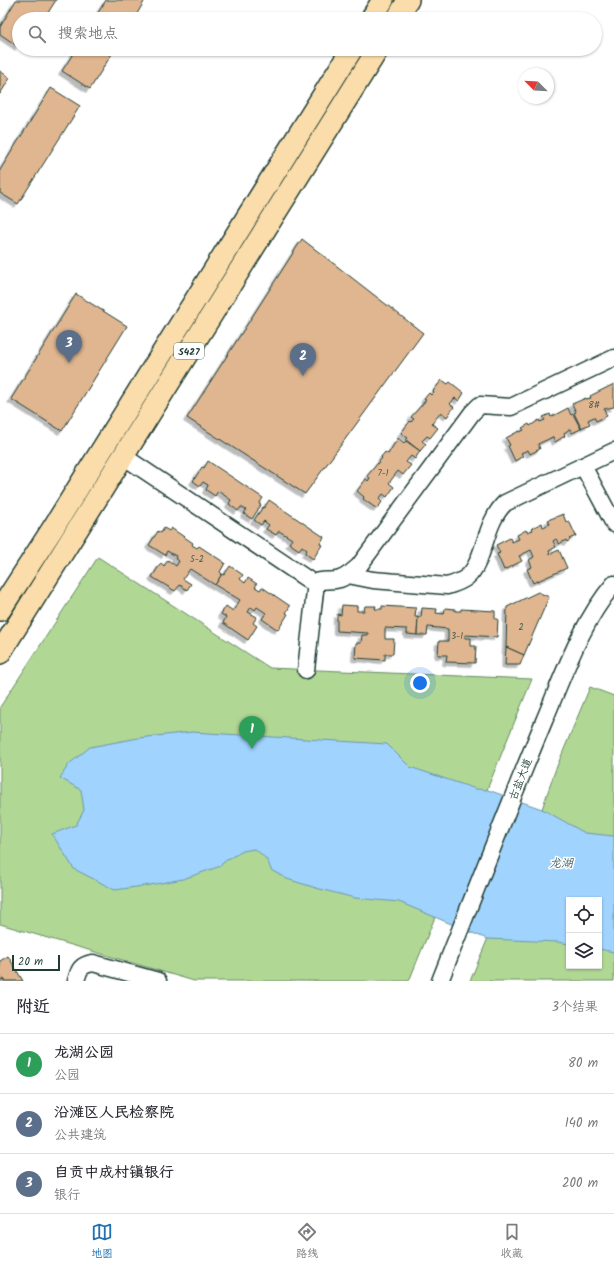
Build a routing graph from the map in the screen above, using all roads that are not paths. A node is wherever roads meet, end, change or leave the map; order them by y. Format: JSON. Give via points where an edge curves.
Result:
{"nodes":[{"id":1,"x":383,"y":0,"type":"edge"},
{"id":2,"x":408,"y":0,"type":"edge"},
{"id":3,"x":375,"y":12,"type":"edge"},
{"id":4,"x":400,"y":12,"type":"edge"},
{"id":5,"x":348,"y":56,"type":"edge"},
{"id":6,"x":374,"y":56,"type":"edge"},
{"id":7,"x":614,"y":358,"type":"edge"},
{"id":8,"x":614,"y":451,"type":"edge"},
{"id":9,"x":123,"y":456,"type":"junction"},
{"id":10,"x":583,"y":466,"type":"junction"},
{"id":11,"x":614,"y":524,"type":"edge"},
{"id":12,"x":348,"y":575,"type":"junction"},
{"id":13,"x":313,"y":582,"type":"junction"},
{"id":14,"x":614,"y":584,"type":"edge"},
{"id":15,"x":0,"y":610,"type":"edge"},
{"id":16,"x":0,"y":653,"type":"edge"},
{"id":17,"x":306,"y":670,"type":"dead end"},
{"id":18,"x":76,"y":981,"type":"edge"},
{"id":19,"x":158,"y":981,"type":"edge"},
{"id":20,"x":440,"y":981,"type":"edge"}],
"edges":[{"from":1,"to":3,"type":"main road"},
{"from":2,"to":4,"type":"main road"},
{"from":5,"to":15,"type":"main road","number":"S427"},
{"from":6,"to":9,"type":"main road","number":"S427"},
{"from":7,"to":12,"type":"street","via":[[511,407],[480,405],[359,566]]},
{"from":8,"to":10,"type":"street"},
{"from":9,"to":13,"type":"street"},
{"from":9,"to":16,"type":"main road","number":"S427"},
{"from":10,"to":11,"type":"street"},
{"from":10,"to":12,"type":"street","via":[[505,503],[498,509],[474,568],[467,578],[456,584],[447,586],[373,580]]},
{"from":12,"to":13,"type":"street","via":[[340,579]]},
{"from":13,"to":17,"type":"street","via":[[315,591]]},
{"from":14,"to":20,"type":"street","name":"古盐大道","via":[[601,599],[572,653]]},
{"from":18,"to":19,"type":"street","via":[[79,971],[85,964],[93,963]]}]}
